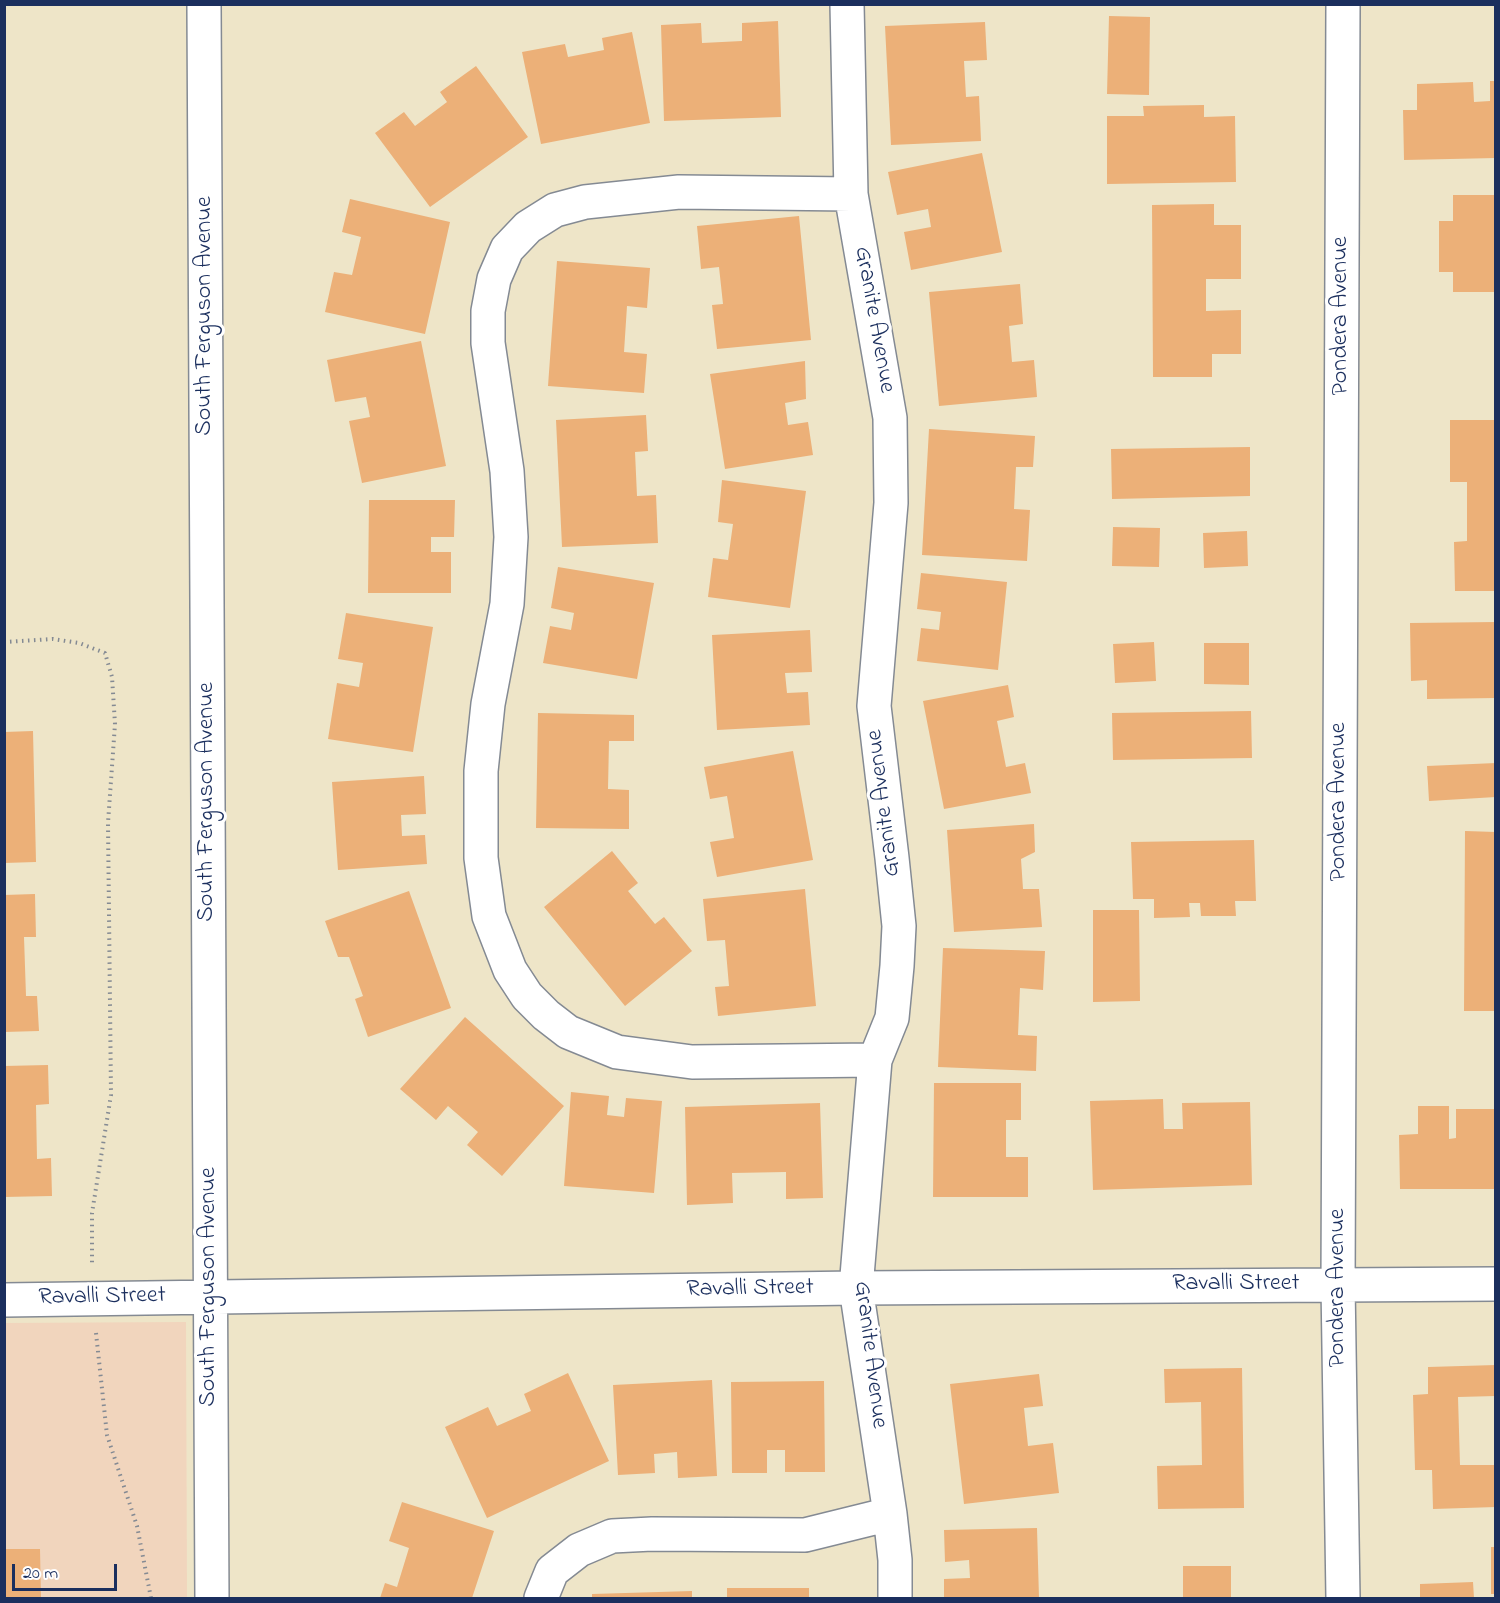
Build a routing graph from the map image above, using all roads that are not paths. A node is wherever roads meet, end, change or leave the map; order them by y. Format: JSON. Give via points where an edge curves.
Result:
{"nodes":[{"id":1,"x":204,"y":4,"type":"edge"},
{"id":2,"x":847,"y":4,"type":"edge"},
{"id":3,"x":1343,"y":4,"type":"edge"},
{"id":4,"x":850,"y":194,"type":"junction"},
{"id":5,"x":875,"y":1060,"type":"junction"},
{"id":6,"x":1496,"y":1284,"type":"edge"},
{"id":7,"x":1338,"y":1285,"type":"junction"},
{"id":8,"x":856,"y":1288,"type":"junction"},
{"id":9,"x":210,"y":1296,"type":"junction"},
{"id":10,"x":4,"y":1300,"type":"edge"},
{"id":11,"x":890,"y":1514,"type":"junction"},
{"id":12,"x":212,"y":1599,"type":"edge"},
{"id":13,"x":541,"y":1599,"type":"edge"},
{"id":14,"x":894,"y":1599,"type":"edge"},
{"id":15,"x":1343,"y":1599,"type":"edge"}],
"edges":[{"from":1,"to":9,"type":"street","name":"South Ferguson Avenue"},
{"from":2,"to":4,"type":"street","name":"Granite Avenue"},
{"from":3,"to":7,"type":"street","name":"Pondera Avenue"},
{"from":4,"to":5,"type":"street","name":"Granite Avenue","via":[[890,418],[891,503],[874,706],[899,926],[892,1018]]},
{"from":4,"to":5,"type":"street","via":[[679,192],[585,202],[555,210],[528,227],[507,249],[494,279],[488,311],[511,537],[507,604],[488,704],[481,771],[481,858],[489,916],[510,970],[526,996],[568,1032],[617,1052],[692,1062]]},
{"from":5,"to":8,"type":"street","name":"Granite Avenue"},
{"from":6,"to":7,"type":"street","name":"Ravalli Street"},
{"from":7,"to":8,"type":"street","name":"Ravalli Street"},
{"from":7,"to":15,"type":"street","name":"Pondera Avenue"},
{"from":8,"to":9,"type":"street","name":"Ravalli Street"},
{"from":8,"to":11,"type":"street","name":"Granite Avenue"},
{"from":9,"to":10,"type":"street","name":"Ravalli Street"},
{"from":9,"to":12,"type":"street","name":"South Ferguson Avenue"},
{"from":11,"to":13,"type":"street","via":[[805,1535],[612,1536],[579,1550],[552,1571]]},
{"from":11,"to":14,"type":"street","name":"Granite Avenue"}]}
